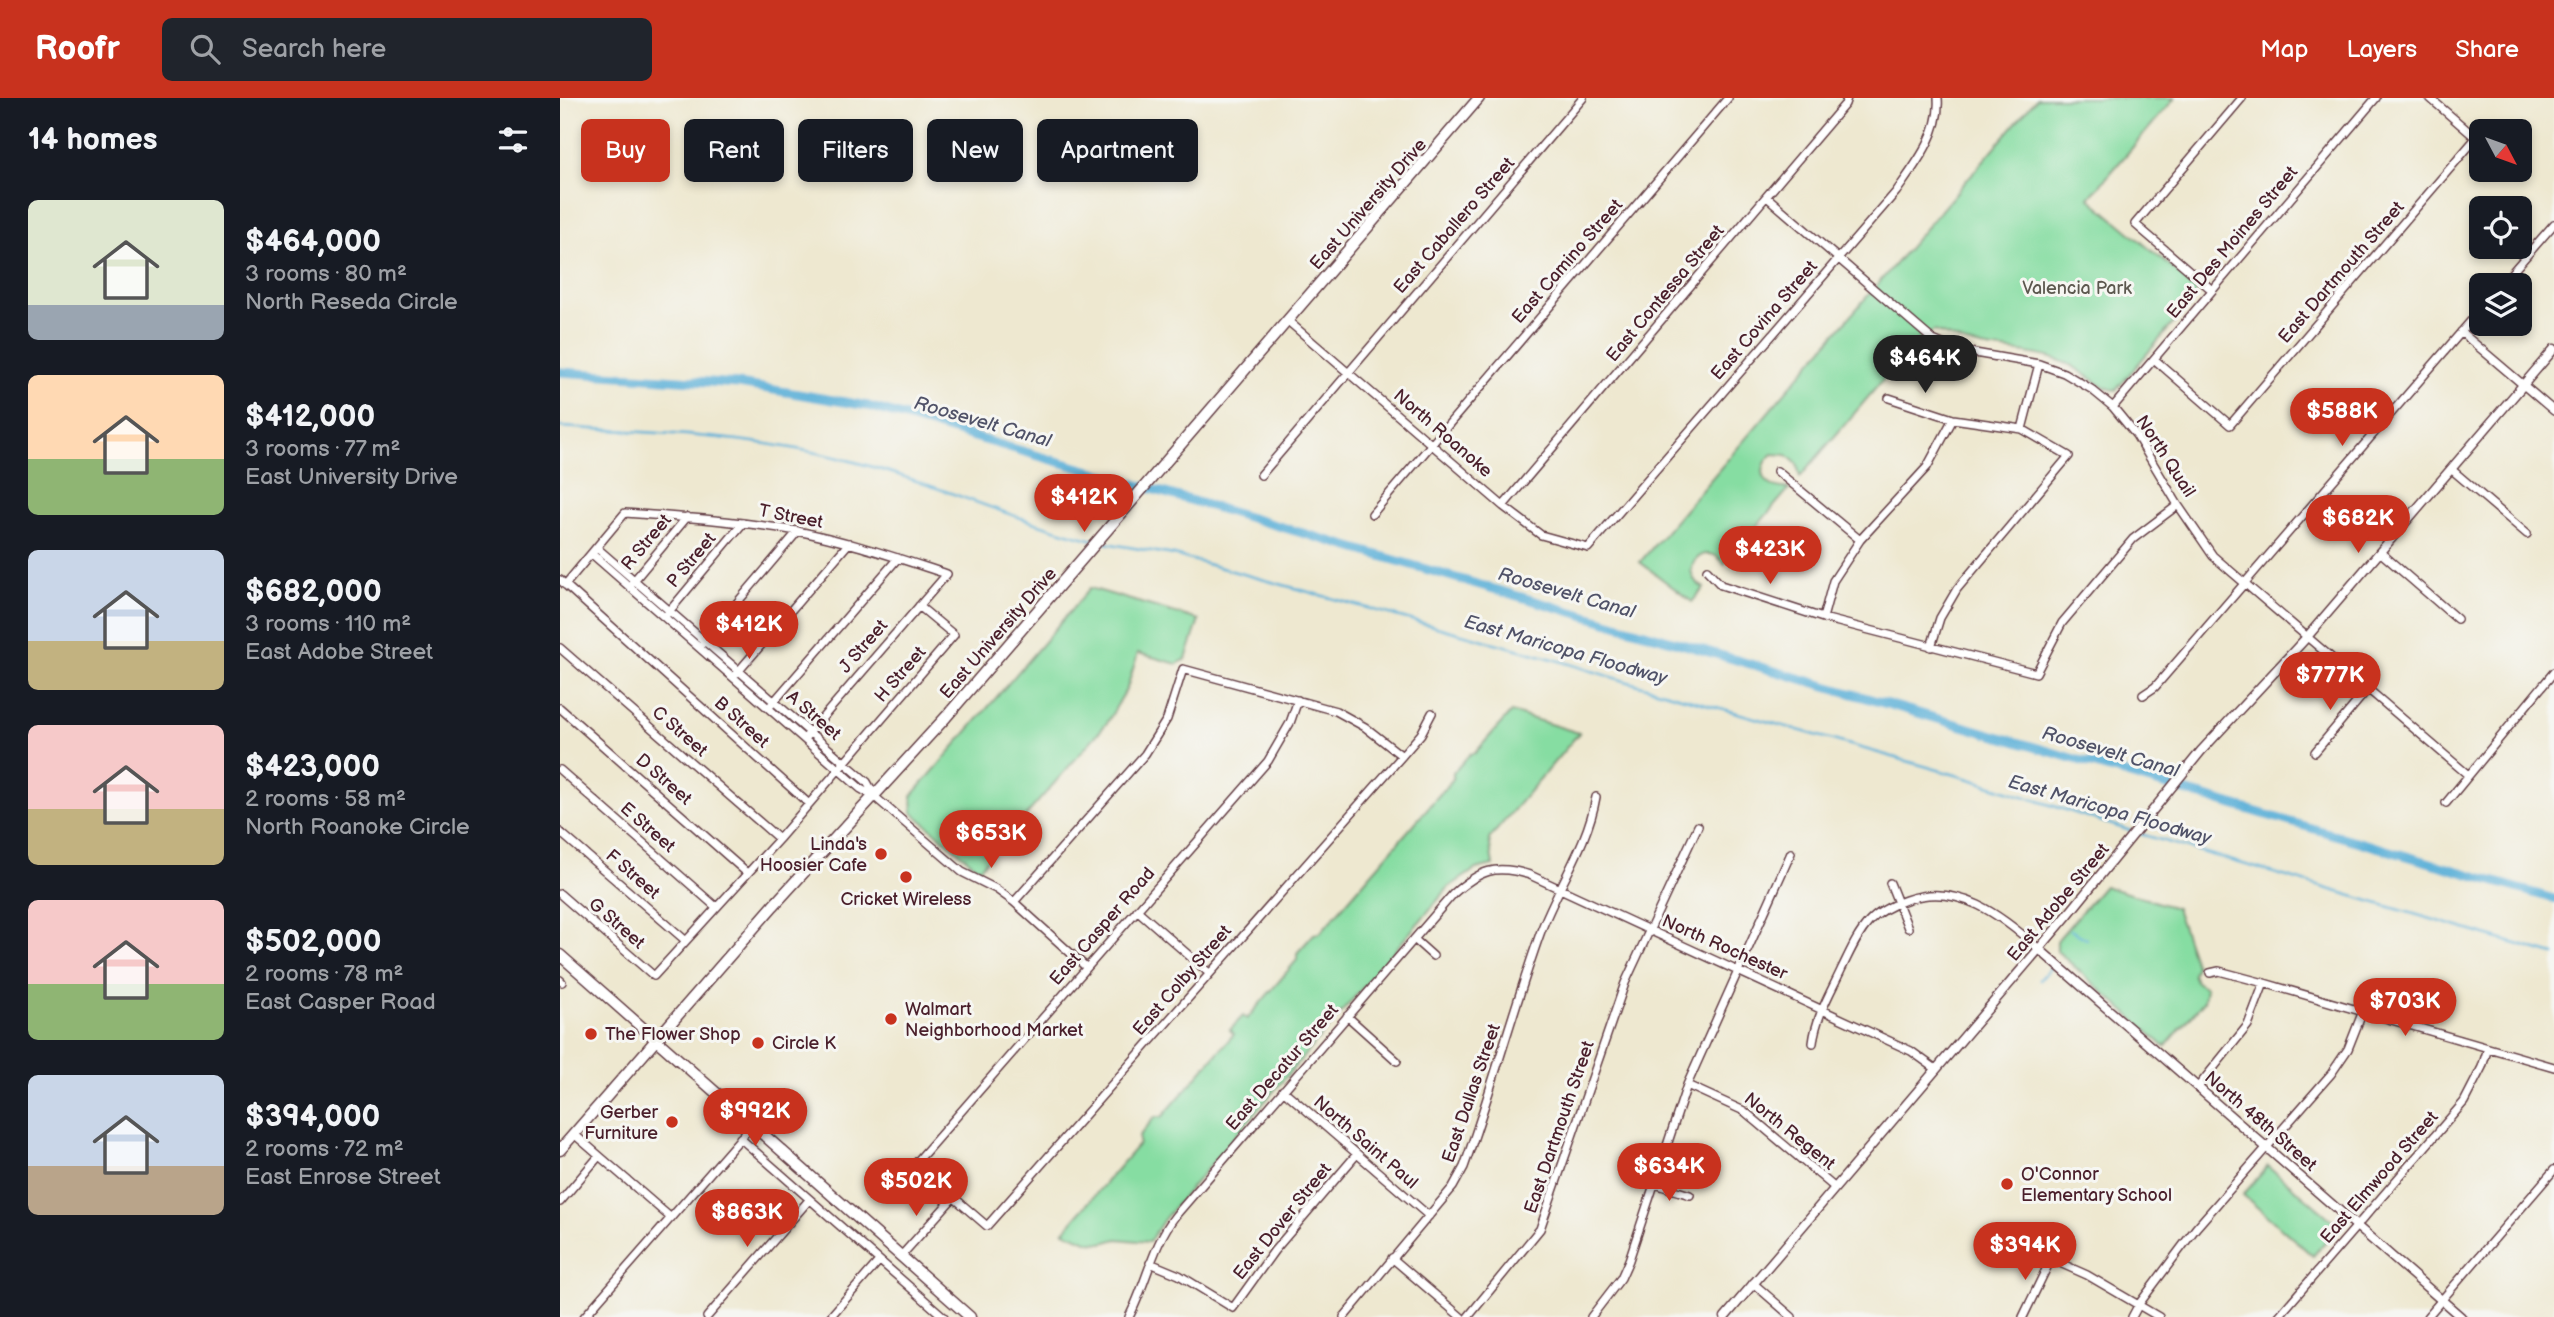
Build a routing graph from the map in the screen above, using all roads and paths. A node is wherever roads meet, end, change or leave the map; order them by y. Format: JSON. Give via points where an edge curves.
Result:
{"nodes":[{"id":1,"x":1479,"y":98,"type":"edge"},
{"id":2,"x":1583,"y":98,"type":"edge"},
{"id":3,"x":1728,"y":98,"type":"edge"},
{"id":4,"x":1847,"y":98,"type":"edge"},
{"id":5,"x":1938,"y":98,"type":"edge"},
{"id":6,"x":2242,"y":98,"type":"edge"},
{"id":7,"x":2376,"y":98,"type":"edge"},
{"id":8,"x":2430,"y":98,"type":"edge"},
{"id":9,"x":1767,"y":197,"type":"junction"},
{"id":10,"x":2554,"y":224,"type":"edge"},
{"id":11,"x":1838,"y":259,"type":"junction"},
{"id":12,"x":2511,"y":273,"type":"edge"},
{"id":13,"x":2212,"y":290,"type":"junction"},
{"id":14,"x":1288,"y":321,"type":"junction"},
{"id":15,"x":2469,"y":323,"type":"edge"},
{"id":16,"x":2461,"y":332,"type":"junction"},
{"id":17,"x":2554,"y":349,"type":"edge"},
{"id":18,"x":2154,"y":359,"type":"junction"},
{"id":19,"x":2039,"y":364,"type":"junction"},
{"id":20,"x":1348,"y":373,"type":"junction"},
{"id":21,"x":2523,"y":385,"type":"junction"},
{"id":22,"x":1889,"y":398,"type":"dead end"},
{"id":23,"x":2113,"y":407,"type":"junction"},
{"id":24,"x":2554,"y":411,"type":"edge"},
{"id":25,"x":1953,"y":419,"type":"junction"},
{"id":26,"x":2022,"y":429,"type":"junction"},
{"id":27,"x":1431,"y":444,"type":"junction"},
{"id":28,"x":2451,"y":468,"type":"junction"},
{"id":29,"x":1777,"y":471,"type":"dead end"},
{"id":30,"x":1261,"y":475,"type":"dead end"},
{"id":31,"x":2178,"y":505,"type":"junction"},
{"id":32,"x":1503,"y":506,"type":"junction"},
{"id":33,"x":1372,"y":514,"type":"dead end"},
{"id":34,"x":687,"y":517,"type":"junction"},
{"id":35,"x":743,"y":523,"type":"junction"},
{"id":36,"x":798,"y":531,"type":"junction"},
{"id":37,"x":2527,"y":534,"type":"dead end"},
{"id":38,"x":1860,"y":540,"type":"junction"},
{"id":39,"x":849,"y":543,"type":"junction"},
{"id":40,"x":1588,"y":548,"type":"joint"},
{"id":41,"x":595,"y":551,"type":"junction"},
{"id":42,"x":2380,"y":552,"type":"junction"},
{"id":43,"x":898,"y":558,"type":"junction"},
{"id":44,"x":1707,"y":570,"type":"dead end"},
{"id":45,"x":947,"y":574,"type":"joint"},
{"id":46,"x":2245,"y":582,"type":"junction"},
{"id":47,"x":563,"y":583,"type":"edge"},
{"id":48,"x":632,"y":583,"type":"junction"},
{"id":49,"x":919,"y":606,"type":"junction"},
{"id":50,"x":667,"y":614,"type":"junction"},
{"id":51,"x":1823,"y":618,"type":"junction"},
{"id":52,"x":2457,"y":619,"type":"dead end"},
{"id":53,"x":2307,"y":637,"type":"junction"},
{"id":54,"x":702,"y":644,"type":"junction"},
{"id":55,"x":1931,"y":647,"type":"junction"},
{"id":56,"x":560,"y":648,"type":"edge"},
{"id":57,"x":2554,"y":672,"type":"edge"},
{"id":58,"x":736,"y":674,"type":"junction"},
{"id":59,"x":2367,"y":690,"type":"junction"},
{"id":60,"x":2143,"y":695,"type":"dead end"},
{"id":61,"x":1298,"y":700,"type":"junction"},
{"id":62,"x":772,"y":705,"type":"junction"},
{"id":63,"x":560,"y":708,"type":"edge"},
{"id":64,"x":1432,"y":713,"type":"dead end"},
{"id":65,"x":807,"y":736,"type":"junction"},
{"id":66,"x":2315,"y":752,"type":"dead end"},
{"id":67,"x":1402,"y":756,"type":"junction"},
{"id":68,"x":841,"y":766,"type":"junction"},
{"id":69,"x":560,"y":770,"type":"edge"},
{"id":70,"x":2467,"y":774,"type":"junction"},
{"id":71,"x":875,"y":797,"type":"junction"},
{"id":72,"x":1596,"y":797,"type":"dead end"},
{"id":73,"x":2446,"y":803,"type":"dead end"},
{"id":74,"x":809,"y":804,"type":"junction"},
{"id":75,"x":1698,"y":826,"type":"dead end"},
{"id":76,"x":560,"y":832,"type":"edge"},
{"id":77,"x":779,"y":838,"type":"junction"},
{"id":78,"x":1791,"y":853,"type":"dead end"},
{"id":79,"x":1496,"y":869,"type":"joint"},
{"id":80,"x":747,"y":873,"type":"junction"},
{"id":81,"x":1891,"y":883,"type":"dead end"},
{"id":82,"x":1559,"y":888,"type":"junction"},
{"id":83,"x":560,"y":894,"type":"edge"},
{"id":84,"x":1014,"y":902,"type":"junction"},
{"id":85,"x":1898,"y":903,"type":"junction"},
{"id":86,"x":716,"y":907,"type":"junction"},
{"id":87,"x":1137,"y":910,"type":"junction"},
{"id":88,"x":1908,"y":928,"type":"dead end"},
{"id":89,"x":1649,"y":930,"type":"junction"},
{"id":90,"x":1414,"y":939,"type":"junction"},
{"id":91,"x":685,"y":940,"type":"junction"},
{"id":92,"x":2039,"y":949,"type":"junction"},
{"id":93,"x":560,"y":955,"type":"edge"},
{"id":94,"x":1433,"y":956,"type":"dead end"},
{"id":95,"x":1086,"y":967,"type":"junction"},
{"id":96,"x":1737,"y":970,"type":"junction"},
{"id":97,"x":1209,"y":973,"type":"junction"},
{"id":98,"x":2210,"y":973,"type":"dead end"},
{"id":99,"x":654,"y":976,"type":"joint"},
{"id":100,"x":2264,"y":983,"type":"junction"},
{"id":101,"x":1822,"y":1009,"type":"junction"},
{"id":102,"x":2363,"y":1011,"type":"junction"},
{"id":103,"x":1347,"y":1016,"type":"junction"},
{"id":104,"x":656,"y":1038,"type":"junction"},
{"id":105,"x":1813,"y":1043,"type":"dead end"},
{"id":106,"x":2488,"y":1048,"type":"junction"},
{"id":107,"x":1397,"y":1061,"type":"dead end"},
{"id":108,"x":2554,"y":1067,"type":"edge"},
{"id":109,"x":1936,"y":1069,"type":"junction"},
{"id":110,"x":1687,"y":1085,"type":"junction"},
{"id":111,"x":2198,"y":1087,"type":"junction"},
{"id":112,"x":1283,"y":1090,"type":"junction"},
{"id":113,"x":752,"y":1125,"type":"junction"},
{"id":114,"x":574,"y":1134,"type":"junction"},
{"id":115,"x":740,"y":1138,"type":"junction"},
{"id":116,"x":2267,"y":1148,"type":"junction"},
{"id":117,"x":560,"y":1150,"type":"edge"},
{"id":118,"x":1357,"y":1154,"type":"junction"},
{"id":119,"x":599,"y":1156,"type":"junction"},
{"id":120,"x":2554,"y":1170,"type":"edge"},
{"id":121,"x":1656,"y":1184,"type":"junction"},
{"id":122,"x":1834,"y":1187,"type":"junction"},
{"id":123,"x":1690,"y":1195,"type":"dead end"},
{"id":124,"x":953,"y":1198,"type":"junction"},
{"id":125,"x":809,"y":1200,"type":"junction"},
{"id":126,"x":560,"y":1202,"type":"edge"},
{"id":127,"x":1429,"y":1216,"type":"junction"},
{"id":128,"x":671,"y":1218,"type":"junction"},
{"id":129,"x":2357,"y":1226,"type":"junction"},
{"id":130,"x":901,"y":1256,"type":"junction"},
{"id":131,"x":1392,"y":1258,"type":"junction"},
{"id":132,"x":880,"y":1261,"type":"junction"},
{"id":133,"x":1150,"y":1264,"type":"junction"},
{"id":134,"x":1753,"y":1283,"type":"junction"},
{"id":135,"x":2441,"y":1300,"type":"junction"},
{"id":136,"x":2139,"y":1304,"type":"junction"},
{"id":137,"x":958,"y":1313,"type":"edge"},
{"id":138,"x":584,"y":1317,"type":"edge"},
{"id":139,"x":707,"y":1317,"type":"edge"},
{"id":140,"x":830,"y":1317,"type":"edge"},
{"id":141,"x":944,"y":1317,"type":"edge"},
{"id":142,"x":970,"y":1317,"type":"edge"},
{"id":143,"x":1129,"y":1317,"type":"edge"},
{"id":144,"x":1344,"y":1317,"type":"edge"},
{"id":145,"x":1461,"y":1317,"type":"edge"},
{"id":146,"x":1468,"y":1317,"type":"edge"},
{"id":147,"x":1591,"y":1317,"type":"edge"},
{"id":148,"x":1725,"y":1317,"type":"edge"},
{"id":149,"x":1792,"y":1317,"type":"edge"},
{"id":150,"x":2023,"y":1317,"type":"edge"},
{"id":151,"x":2132,"y":1317,"type":"edge"},
{"id":152,"x":2159,"y":1317,"type":"edge"},
{"id":153,"x":2278,"y":1317,"type":"edge"},
{"id":154,"x":2427,"y":1317,"type":"edge"},
{"id":155,"x":2461,"y":1317,"type":"edge"}],
"edges":[{"from":1,"to":14,"type":"main road","name":"East University Drive"},
{"from":2,"to":20,"type":"street","name":"East Caballero Street"},
{"from":3,"to":27,"type":"street","name":"East Camino Street"},
{"from":4,"to":9,"type":"street","name":"East Contessa Street"},
{"from":5,"to":11,"type":"street","name":"East Covina Street","via":[[1933,130],[1923,153]]},
{"from":6,"to":13,"type":"street","via":[[2135,224]]},
{"from":7,"to":13,"type":"street","name":"East Des Moines Street"},
{"from":8,"to":18,"type":"street","name":"East Dartmouth Street","via":[[2476,138],[2230,425]]},
{"from":9,"to":11,"type":"street","name":"North Quail"},
{"from":9,"to":32,"type":"street","name":"East Contessa Street"},
{"from":10,"to":12,"type":"street"},
{"from":11,"to":19,"type":"street","name":"North Quail","via":[[1933,340],[1956,351]]},
{"from":11,"to":40,"type":"street","name":"East Covina Street"},
{"from":13,"to":18,"type":"street","name":"East Des Moines Street"},
{"from":14,"to":20,"type":"street","name":"North Roanoke"},
{"from":14,"to":71,"type":"main road","name":"East University Drive"},
{"from":15,"to":16,"type":"street"},
{"from":16,"to":21,"type":"street"},
{"from":16,"to":46,"type":"street"},
{"from":17,"to":21,"type":"street","name":"East Adobe Street"},
{"from":18,"to":23,"type":"street","name":"East Des Moines Street"},
{"from":19,"to":23,"type":"street","name":"North Quail","via":[[2064,373]]},
{"from":19,"to":26,"type":"street"},
{"from":20,"to":27,"type":"street","name":"North Roanoke"},
{"from":20,"to":30,"type":"street","name":"East Caballero Street"},
{"from":21,"to":24,"type":"street"},
{"from":21,"to":28,"type":"street","name":"East Adobe Street"},
{"from":22,"to":25,"type":"street"},
{"from":23,"to":31,"type":"street","name":"North Quail","via":[[2136,435]]},
{"from":25,"to":26,"type":"street"},
{"from":25,"to":38,"type":"street","via":[[1927,467]]},
{"from":26,"to":55,"type":"street","via":[[2069,456],[1957,589],[1940,618]]},
{"from":27,"to":32,"type":"street","name":"North Roanoke"},
{"from":27,"to":33,"type":"street","name":"East Camino Street"},
{"from":28,"to":37,"type":"street"},
{"from":28,"to":42,"type":"street","name":"East Adobe Street"},
{"from":29,"to":38,"type":"street"},
{"from":31,"to":46,"type":"street","name":"North Quail","via":[[2213,556]]},
{"from":31,"to":55,"type":"street","via":[[2133,539],[2062,623],[2036,673]]},
{"from":32,"to":40,"type":"street","name":"North Roanoke","via":[[1541,535]]},
{"from":34,"to":35,"type":"street","name":"T Street"},
{"from":34,"to":41,"type":"street","name":"T Street","via":[[625,513]]},
{"from":34,"to":48,"type":"street","name":"R Street"},
{"from":35,"to":36,"type":"street","name":"T Street"},
{"from":35,"to":50,"type":"street","name":"P Street"},
{"from":36,"to":39,"type":"street","name":"T Street"},
{"from":36,"to":54,"type":"street"},
{"from":38,"to":51,"type":"street","via":[[1833,581]]},
{"from":39,"to":43,"type":"street","name":"T Street"},
{"from":39,"to":58,"type":"street"},
{"from":41,"to":47,"type":"street"},
{"from":41,"to":48,"type":"street","name":"A Street"},
{"from":42,"to":52,"type":"street"},
{"from":42,"to":53,"type":"street","name":"East Adobe Street"},
{"from":43,"to":45,"type":"street","name":"T Street"},
{"from":43,"to":62,"type":"street"},
{"from":44,"to":51,"type":"street","via":[[1721,585]]},
{"from":45,"to":49,"type":"street","name":"J Street"},
{"from":46,"to":53,"type":"street","name":"North Quail"},
{"from":46,"to":60,"type":"street","via":[[2155,687]]},
{"from":47,"to":74,"type":"street","name":"B Street"},
{"from":48,"to":50,"type":"street","name":"A Street"},
{"from":49,"to":65,"type":"street","name":"J Street"},
{"from":49,"to":68,"type":"street","name":"H Street","via":[[954,635]]},
{"from":50,"to":54,"type":"street","name":"A Street"},
{"from":51,"to":55,"type":"street"},
{"from":53,"to":59,"type":"street","name":"North Quail"},
{"from":53,"to":92,"type":"street","name":"East Adobe Street","via":[[2232,716]]},
{"from":54,"to":58,"type":"street","name":"A Street"},
{"from":56,"to":77,"type":"street","name":"C Street"},
{"from":57,"to":70,"type":"street"},
{"from":58,"to":62,"type":"street","name":"A Street"},
{"from":59,"to":66,"type":"street"},
{"from":59,"to":70,"type":"street","name":"North Quail"},
{"from":61,"to":67,"type":"street","via":[[1336,711]]},
{"from":61,"to":84,"type":"street","via":[[1183,669],[1167,719],[1145,754]]},
{"from":61,"to":87,"type":"street","name":"East Casper Road","via":[[1268,761]]},
{"from":62,"to":65,"type":"street","name":"A Street"},
{"from":63,"to":80,"type":"street","name":"D Street"},
{"from":64,"to":67,"type":"street","name":"East Colby Street"},
{"from":65,"to":68,"type":"street","name":"A Street"},
{"from":67,"to":97,"type":"street","name":"East Colby Street"},
{"from":68,"to":71,"type":"street","name":"A Street","via":[[860,789]]},
{"from":68,"to":74,"type":"street","name":"A Street"},
{"from":69,"to":86,"type":"street","name":"E Street"},
{"from":70,"to":73,"type":"street"},
{"from":71,"to":84,"type":"street","via":[[962,872]]},
{"from":71,"to":104,"type":"main road","name":"East University Drive"},
{"from":72,"to":82,"type":"street","name":"East Dallas Street","via":[[1591,822]]},
{"from":74,"to":77,"type":"street","name":"A Street"},
{"from":75,"to":89,"type":"street","name":"East Dartmouth Street"},
{"from":76,"to":91,"type":"street","name":"F Street"},
{"from":77,"to":80,"type":"street","name":"A Street"},
{"from":78,"to":96,"type":"street"},
{"from":79,"to":82,"type":"street","name":"North Rochester","via":[[1517,871]]},
{"from":79,"to":90,"type":"street","name":"East Decatur Street","via":[[1467,882]]},
{"from":80,"to":86,"type":"street","name":"A Street"},
{"from":81,"to":85,"type":"street"},
{"from":82,"to":89,"type":"street","name":"North Rochester"},
{"from":82,"to":127,"type":"street","name":"East Dallas Street","via":[[1464,1167]]},
{"from":83,"to":99,"type":"street","name":"G Street"},
{"from":84,"to":95,"type":"street"},
{"from":85,"to":88,"type":"street"},
{"from":85,"to":92,"type":"street","via":[[1931,894],[1973,902],[2003,918]]},
{"from":85,"to":101,"type":"street","via":[[1878,914],[1858,935]]},
{"from":86,"to":91,"type":"street","name":"A Street"},
{"from":87,"to":95,"type":"street","name":"East Casper Road"},
{"from":87,"to":97,"type":"street"},
{"from":89,"to":96,"type":"street","name":"North Rochester"},
{"from":89,"to":146,"type":"street","name":"East Dartmouth Street","via":[[1625,983],[1540,1229]]},
{"from":90,"to":94,"type":"street"},
{"from":90,"to":103,"type":"street","name":"East Decatur Street"},
{"from":91,"to":99,"type":"street","name":"A Street"},
{"from":92,"to":109,"type":"street","name":"East Adobe Street"},
{"from":92,"to":111,"type":"street","name":"North 48th Street"},
{"from":93,"to":104,"type":"main road"},
{"from":95,"to":124,"type":"street","name":"East Casper Road","via":[[915,1164]]},
{"from":96,"to":101,"type":"street","name":"North Rochester"},
{"from":96,"to":110,"type":"street"},
{"from":97,"to":124,"type":"street","name":"East Colby Street","via":[[987,1226]]},
{"from":98,"to":100,"type":"street","via":[[2219,971]]},
{"from":100,"to":102,"type":"street"},
{"from":100,"to":111,"type":"street","via":[[2248,1025]]},
{"from":101,"to":105,"type":"street"},
{"from":101,"to":109,"type":"street","name":"North Rochester","via":[[1911,1051]]},
{"from":102,"to":106,"type":"street"},
{"from":102,"to":116,"type":"street","via":[[2348,1049]]},
{"from":103,"to":107,"type":"street"},
{"from":103,"to":112,"type":"street","name":"East Decatur Street"},
{"from":104,"to":113,"type":"main road"},
{"from":104,"to":114,"type":"main road","name":"East University Drive"},
{"from":106,"to":108,"type":"street"},
{"from":106,"to":129,"type":"street","name":"East Elmwood Street","via":[[2464,1102]]},
{"from":109,"to":122,"type":"street","name":"East Adobe Street"},
{"from":110,"to":121,"type":"street"},
{"from":110,"to":122,"type":"street","name":"North Regent","via":[[1744,1111]]},
{"from":111,"to":116,"type":"street","name":"North 48th Street"},
{"from":112,"to":118,"type":"street","name":"North Saint Paul"},
{"from":112,"to":133,"type":"street","name":"East Decatur Street","via":[[1165,1229]]},
{"from":113,"to":115,"type":"street"},
{"from":113,"to":130,"type":"main road"},
{"from":114,"to":117,"type":"main road","name":"East University Drive"},
{"from":114,"to":119,"type":"street"},
{"from":115,"to":125,"type":"street"},
{"from":115,"to":128,"type":"street"},
{"from":116,"to":129,"type":"street","name":"North 48th Street"},
{"from":116,"to":136,"type":"street","via":[[2196,1228]]},
{"from":118,"to":127,"type":"street","name":"North Saint Paul"},
{"from":118,"to":133,"type":"street","name":"East Dover Street","via":[[1273,1251],[1233,1308],[1179,1275]]},
{"from":119,"to":126,"type":"street"},
{"from":119,"to":128,"type":"street"},
{"from":120,"to":135,"type":"street"},
{"from":121,"to":123,"type":"street"},
{"from":121,"to":147,"type":"street","via":[[1621,1278]]},
{"from":122,"to":134,"type":"street","name":"East Adobe Street"},
{"from":124,"to":130,"type":"street"},
{"from":125,"to":132,"type":"street"},
{"from":125,"to":139,"type":"street"},
{"from":127,"to":131,"type":"street","name":"East Dallas Street"},
{"from":128,"to":138,"type":"street"},
{"from":129,"to":135,"type":"street","name":"North 48th Street"},
{"from":129,"to":153,"type":"street","name":"East Elmwood Street"},
{"from":130,"to":137,"type":"main road"},
{"from":131,"to":144,"type":"street","name":"East Dallas Street"},
{"from":131,"to":145,"type":"street"},
{"from":132,"to":140,"type":"street"},
{"from":132,"to":141,"type":"street"},
{"from":133,"to":143,"type":"street","name":"East Decatur Street"},
{"from":134,"to":148,"type":"street","name":"East Adobe Street"},
{"from":134,"to":149,"type":"street"},
{"from":135,"to":154,"type":"street"},
{"from":135,"to":155,"type":"street","name":"North 48th Street"},
{"from":136,"to":150,"type":"street","via":[[2051,1259]]},
{"from":136,"to":151,"type":"street"},
{"from":136,"to":152,"type":"street"},
{"from":137,"to":142,"type":"main road"}]}
